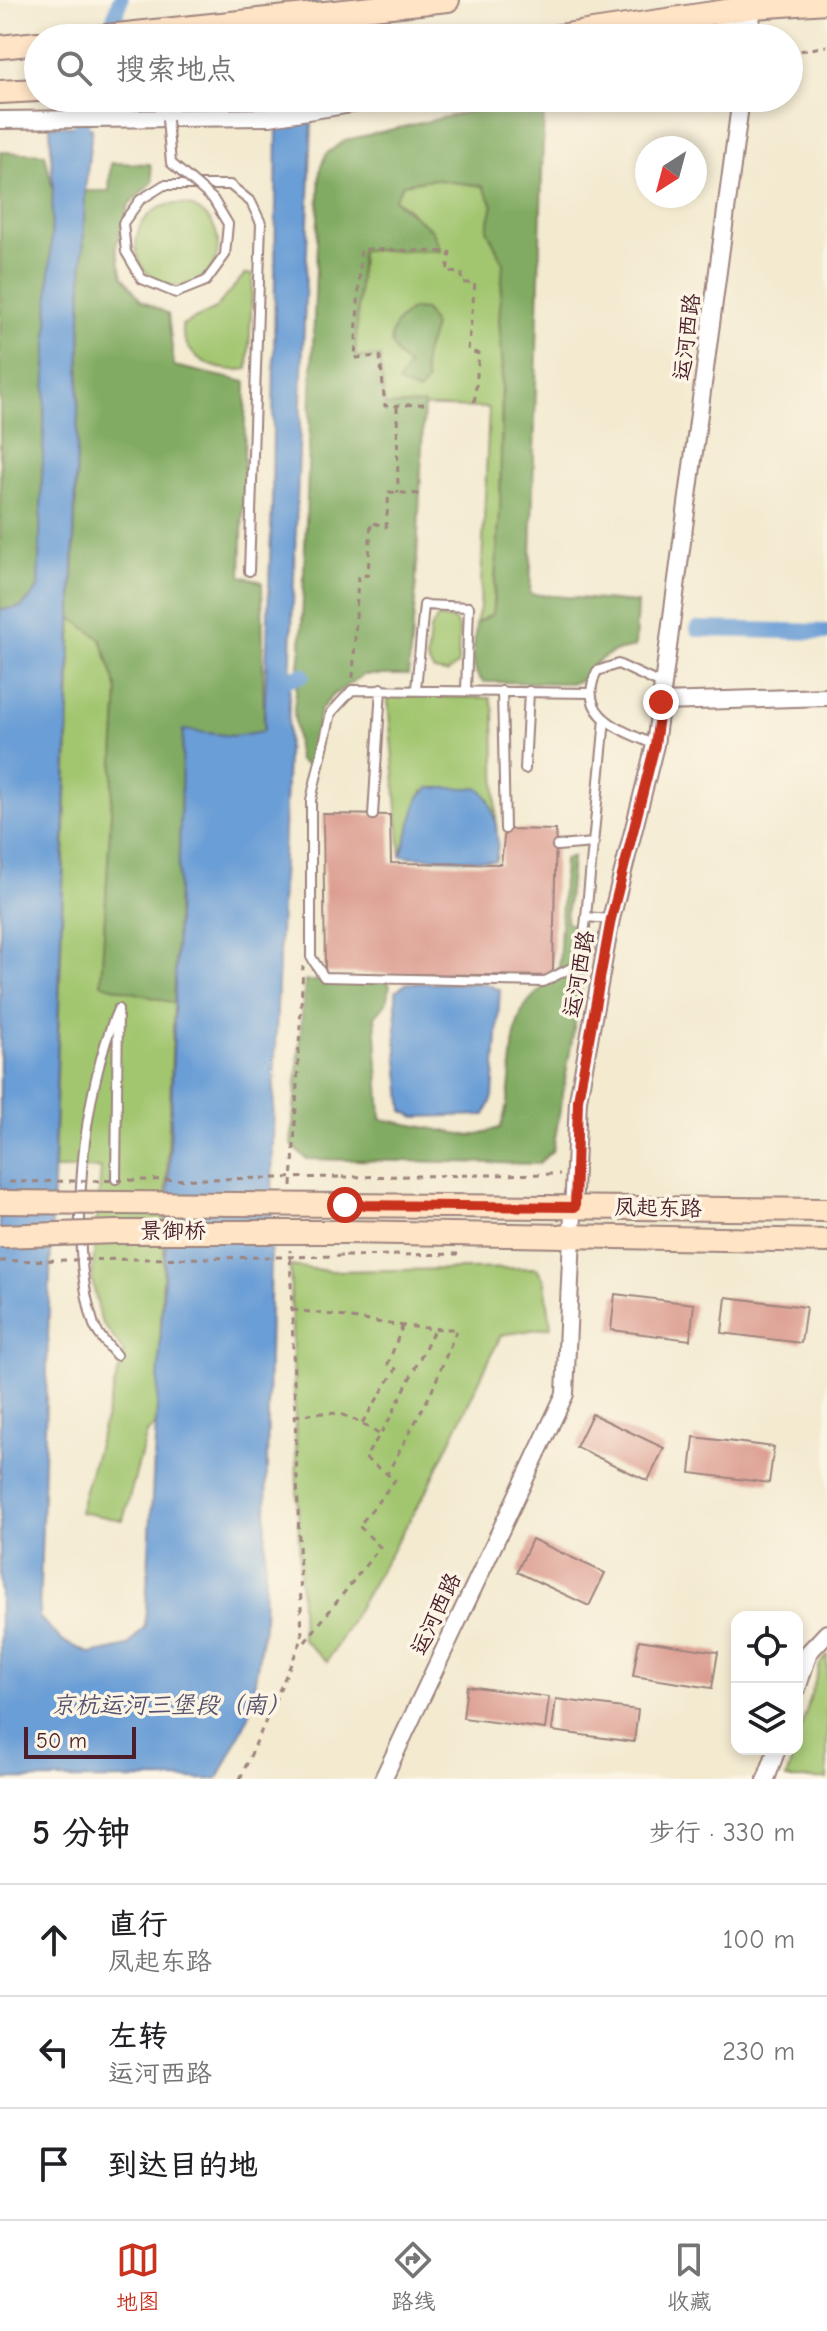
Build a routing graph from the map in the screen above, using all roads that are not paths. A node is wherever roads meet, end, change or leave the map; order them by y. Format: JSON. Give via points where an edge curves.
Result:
{"nodes":[{"id":1,"x":448,"y":0,"type":"edge"},
{"id":2,"x":827,"y":2,"type":"edge"},
{"id":3,"x":753,"y":7,"type":"junction"},
{"id":4,"x":235,"y":24,"type":"edge"},
{"id":5,"x":639,"y":24,"type":"edge"},
{"id":6,"x":729,"y":24,"type":"edge"},
{"id":7,"x":751,"y":24,"type":"edge"},
{"id":8,"x":24,"y":44,"type":"edge"},
{"id":9,"x":0,"y":47,"type":"edge"},
{"id":10,"x":24,"y":91,"type":"edge"},
{"id":11,"x":0,"y":92,"type":"edge"},
{"id":12,"x":304,"y":112,"type":"edge"},
{"id":13,"x":739,"y":112,"type":"edge"},
{"id":14,"x":0,"y":120,"type":"edge"},
{"id":15,"x":167,"y":120,"type":"junction"},
{"id":16,"x":249,"y":571,"type":"dead end"},
{"id":17,"x":381,"y":688,"type":"junction"},
{"id":18,"x":416,"y":689,"type":"junction"},
{"id":19,"x":466,"y":690,"type":"junction"},
{"id":20,"x":502,"y":691,"type":"junction"},
{"id":21,"x":529,"y":691,"type":"junction"},
{"id":22,"x":591,"y":693,"type":"junction"},
{"id":23,"x":663,"y":694,"type":"junction"},
{"id":24,"x":827,"y":697,"type":"edge"},
{"id":25,"x":605,"y":719,"type":"junction"},
{"id":26,"x":655,"y":745,"type":"junction"},
{"id":27,"x":525,"y":769,"type":"dead end"},
{"id":28,"x":373,"y":815,"type":"dead end"},
{"id":29,"x":505,"y":829,"type":"dead end"},
{"id":30,"x":594,"y":843,"type":"junction"},
{"id":31,"x":557,"y":846,"type":"dead end"},
{"id":32,"x":586,"y":917,"type":"junction"},
{"id":33,"x":611,"y":919,"type":"junction"},
{"id":34,"x":116,"y":1179,"type":"road end"},
{"id":35,"x":0,"y":1202,"type":"edge"},
{"id":36,"x":345,"y":1205,"type":"joint"},
{"id":37,"x":575,"y":1207,"type":"junction"},
{"id":38,"x":827,"y":1210,"type":"edge"},
{"id":39,"x":346,"y":1232,"type":"joint"},
{"id":40,"x":0,"y":1236,"type":"edge"},
{"id":41,"x":573,"y":1236,"type":"junction"},
{"id":42,"x":827,"y":1241,"type":"edge"},
{"id":43,"x":116,"y":1355,"type":"dead end"},
{"id":44,"x":827,"y":1633,"type":"edge"},
{"id":45,"x":799,"y":1683,"type":"edge"},
{"id":46,"x":775,"y":1755,"type":"edge"},
{"id":47,"x":383,"y":1779,"type":"edge"},
{"id":48,"x":766,"y":1779,"type":"edge"}],
"edges":[{"from":1,"to":4,"type":"main road"},
{"from":2,"to":3,"type":"main road"},
{"from":3,"to":5,"type":"main road"},
{"from":3,"to":6,"type":"street"},
{"from":3,"to":7,"type":"street"},
{"from":8,"to":9,"type":"main road"},
{"from":10,"to":11,"type":"main road"},
{"from":12,"to":15,"type":"street"},
{"from":13,"to":23,"type":"street","name":"运河西路"},
{"from":14,"to":15,"type":"street"},
{"from":15,"to":16,"type":"lane","bridge":true,"via":[[171,163],[213,199],[228,224],[225,255],[206,281],[176,293],[142,279],[126,252],[123,223],[140,200],[164,185],[230,185],[251,202],[261,223]]},
{"from":17,"to":18,"type":"lane"},
{"from":17,"to":28,"type":"lane"},
{"from":17,"to":32,"type":"lane","via":[[352,690],[331,713],[311,800],[311,957],[324,977],[543,982],[581,963]]},
{"from":18,"to":19,"type":"lane"},
{"from":18,"to":19,"type":"lane","via":[[424,605],[469,607]]},
{"from":19,"to":20,"type":"lane"},
{"from":20,"to":21,"type":"lane"},
{"from":20,"to":29,"type":"lane"},
{"from":21,"to":22,"type":"lane"},
{"from":21,"to":27,"type":"lane"},
{"from":22,"to":23,"type":"lane","via":[[597,671],[618,664]]},
{"from":22,"to":25,"type":"lane"},
{"from":23,"to":24,"type":"street"},
{"from":23,"to":26,"type":"street","name":"运河西路"},
{"from":25,"to":26,"type":"lane"},
{"from":25,"to":30,"type":"lane"},
{"from":26,"to":33,"type":"street","name":"运河西路"},
{"from":30,"to":31,"type":"lane"},
{"from":30,"to":32,"type":"lane"},
{"from":32,"to":33,"type":"lane"},
{"from":33,"to":37,"type":"street","name":"运河西路","via":[[578,1100]]},
{"from":34,"to":43,"type":"lane","via":[[118,1009],[106,1037],[80,1163],[84,1281],[95,1328]]},
{"from":35,"to":36,"type":"main road","name":"景御桥","bridge":true},
{"from":36,"to":37,"type":"main road","name":"凤起东路"},
{"from":37,"to":38,"type":"main road","name":"凤起东路"},
{"from":37,"to":41,"type":"street","name":"运河西路"},
{"from":39,"to":40,"type":"main road","name":"景御桥","bridge":true},
{"from":39,"to":41,"type":"main road","name":"凤起东路"},
{"from":41,"to":42,"type":"main road","name":"凤起东路"},
{"from":41,"to":47,"type":"street","name":"运河西路","via":[[565,1394]]},
{"from":44,"to":45,"type":"street","via":[[809,1652]]},
{"from":46,"to":48,"type":"street"}]}
